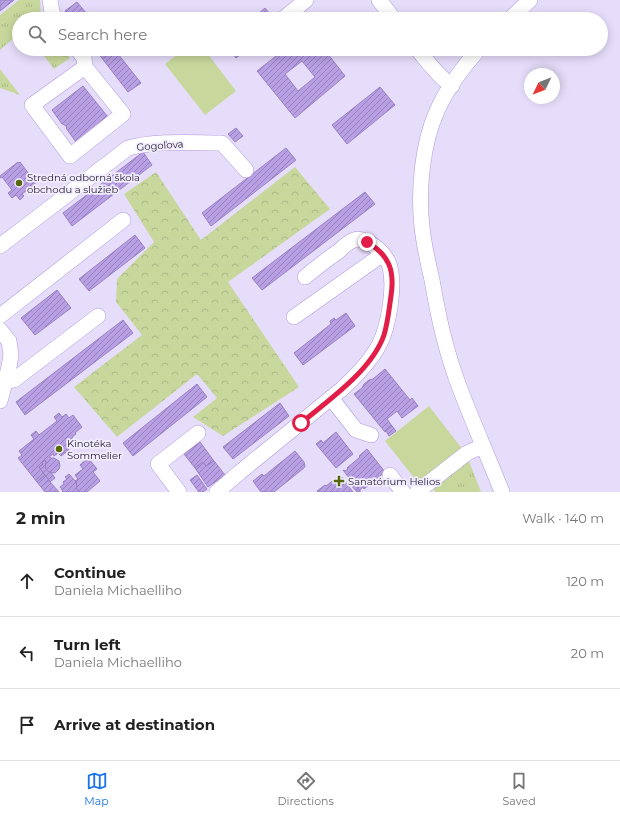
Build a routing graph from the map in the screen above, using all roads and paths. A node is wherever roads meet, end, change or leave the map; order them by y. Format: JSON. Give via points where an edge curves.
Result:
{"nodes":[{"id":1,"x":50,"y":0,"type":"edge"},
{"id":2,"x":306,"y":0,"type":"edge"},
{"id":3,"x":379,"y":0,"type":"edge"},
{"id":4,"x":530,"y":0,"type":"edge"},
{"id":5,"x":52,"y":12,"type":"edge"},
{"id":6,"x":291,"y":12,"type":"edge"},
{"id":7,"x":388,"y":12,"type":"edge"},
{"id":8,"x":517,"y":12,"type":"edge"},
{"id":9,"x":82,"y":56,"type":"edge"},
{"id":10,"x":423,"y":56,"type":"edge"},
{"id":11,"x":473,"y":56,"type":"edge"},
{"id":12,"x":86,"y":67,"type":"junction"},
{"id":13,"x":452,"y":86,"type":"junction"},
{"id":14,"x":246,"y":170,"type":"dead end"},
{"id":15,"x":123,"y":220,"type":"dead end"},
{"id":16,"x":0,"y":246,"type":"edge"},
{"id":17,"x":384,"y":254,"type":"junction"},
{"id":18,"x":305,"y":277,"type":"dead end"},
{"id":19,"x":0,"y":316,"type":"edge"},
{"id":20,"x":98,"y":316,"type":"dead end"},
{"id":21,"x":294,"y":317,"type":"dead end"},
{"id":22,"x":0,"y":330,"type":"edge"},
{"id":23,"x":5,"y":381,"type":"junction"},
{"id":24,"x":331,"y":398,"type":"junction"},
{"id":25,"x":0,"y":401,"type":"edge"},
{"id":26,"x":198,"y":433,"type":"dead end"},
{"id":27,"x":371,"y":435,"type":"dead end"},
{"id":28,"x":483,"y":446,"type":"junction"},
{"id":29,"x":390,"y":475,"type":"dead end"},
{"id":30,"x":179,"y":492,"type":"edge"},
{"id":31,"x":217,"y":492,"type":"edge"},
{"id":32,"x":403,"y":492,"type":"edge"},
{"id":33,"x":417,"y":492,"type":"edge"},
{"id":34,"x":502,"y":492,"type":"edge"}],
"edges":[{"from":1,"to":5,"type":"street"},
{"from":2,"to":6,"type":"street"},
{"from":3,"to":7,"type":"street"},
{"from":4,"to":8,"type":"street"},
{"from":9,"to":12,"type":"street"},
{"from":10,"to":13,"type":"street","via":[[444,81]]},
{"from":11,"to":13,"type":"street"},
{"from":12,"to":12,"type":"street","via":[[122,114],[70,156],[32,105]]},
{"from":13,"to":28,"type":"street","via":[[436,112],[425,153],[420,188],[422,227],[449,358]]},
{"from":14,"to":16,"type":"street","name":"Gogoľova","via":[[222,143],[155,143],[128,148]]},
{"from":15,"to":19,"type":"street"},
{"from":17,"to":18,"type":"street","via":[[367,242],[354,240]]},
{"from":17,"to":21,"type":"street"},
{"from":17,"to":24,"type":"street","via":[[390,267],[392,286],[384,335],[369,361]]},
{"from":20,"to":23,"type":"street","via":[[14,380]]},
{"from":22,"to":23,"type":"street","via":[[9,341],[11,355]]},
{"from":23,"to":25,"type":"street"},
{"from":24,"to":27,"type":"street","via":[[356,430]]},
{"from":24,"to":31,"type":"street"},
{"from":26,"to":30,"type":"street","via":[[158,464]]},
{"from":28,"to":33,"type":"street","via":[[467,453]]},
{"from":28,"to":34,"type":"street"},
{"from":29,"to":32,"type":"street"}]}
